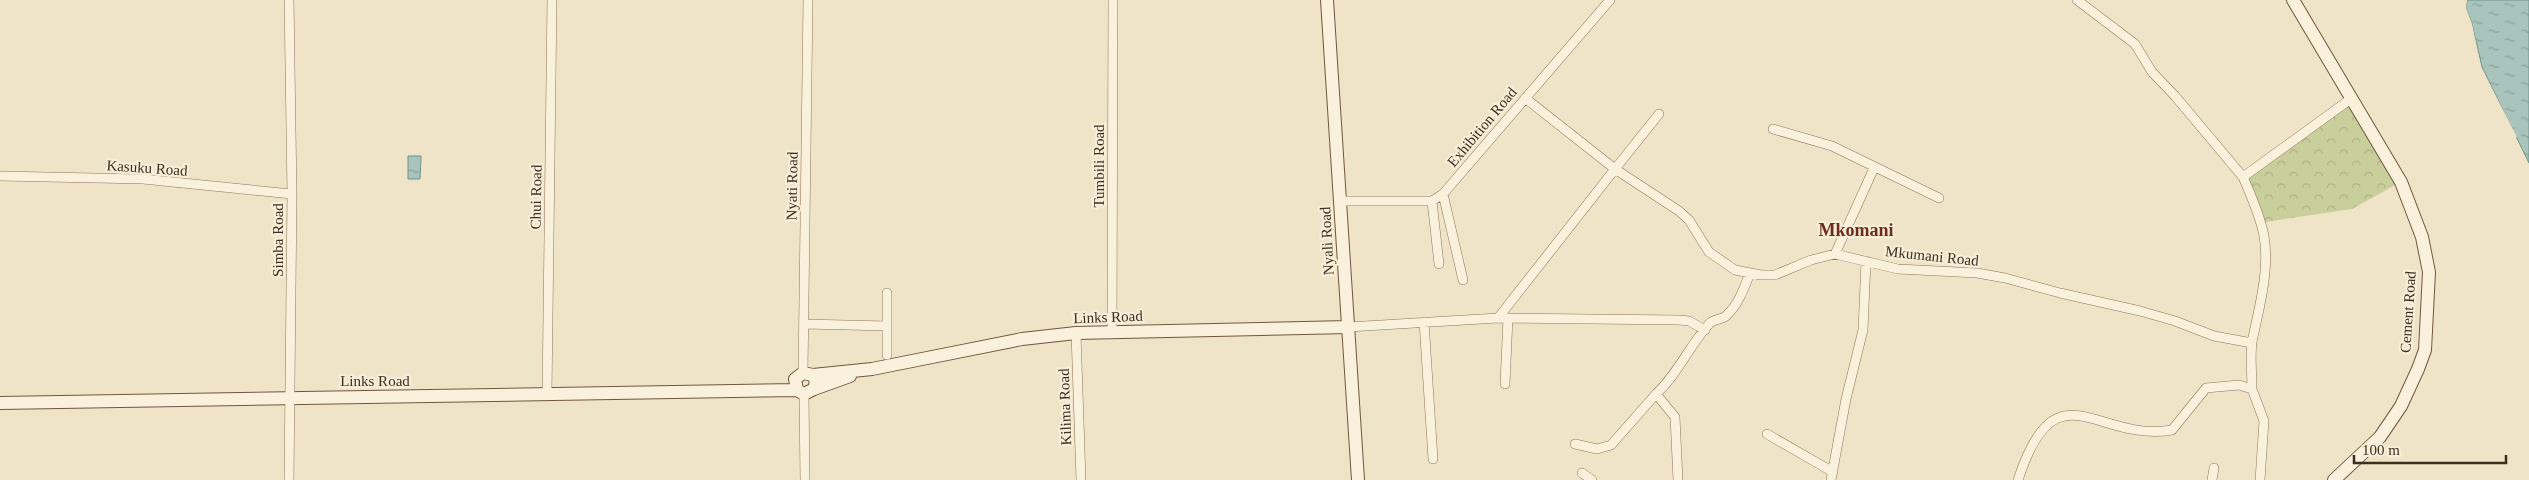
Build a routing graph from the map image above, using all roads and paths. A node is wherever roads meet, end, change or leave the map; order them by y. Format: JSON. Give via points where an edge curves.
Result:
{"nodes":[{"id":1,"x":289,"y":0,"type":"edge"},
{"id":2,"x":552,"y":0,"type":"edge"},
{"id":3,"x":808,"y":0,"type":"edge"},
{"id":4,"x":1112,"y":0,"type":"edge"},
{"id":5,"x":1327,"y":0,"type":"edge"},
{"id":6,"x":1610,"y":0,"type":"edge"},
{"id":7,"x":2076,"y":0,"type":"edge"},
{"id":8,"x":2293,"y":0,"type":"edge"},
{"id":9,"x":1525,"y":98,"type":"junction"},
{"id":10,"x":2352,"y":98,"type":"junction"},
{"id":11,"x":1659,"y":114,"type":"dead end"},
{"id":12,"x":1773,"y":128,"type":"dead end"},
{"id":13,"x":1874,"y":168,"type":"junction"},
{"id":14,"x":1615,"y":169,"type":"junction"},
{"id":15,"x":0,"y":176,"type":"edge"},
{"id":16,"x":2243,"y":177,"type":"junction"},
{"id":17,"x":292,"y":194,"type":"junction"},
{"id":18,"x":1443,"y":194,"type":"junction"},
{"id":19,"x":1939,"y":198,"type":"dead end"},
{"id":20,"x":1432,"y":200,"type":"junction"},
{"id":21,"x":1341,"y":201,"type":"junction"},
{"id":22,"x":1835,"y":254,"type":"junction"},
{"id":23,"x":1866,"y":261,"type":"junction"},
{"id":24,"x":1439,"y":264,"type":"dead end"},
{"id":25,"x":1750,"y":273,"type":"junction"},
{"id":26,"x":1463,"y":280,"type":"dead end"},
{"id":27,"x":887,"y":293,"type":"dead end"},
{"id":28,"x":1498,"y":318,"type":"junction"},
{"id":29,"x":1508,"y":318,"type":"junction"},
{"id":30,"x":1424,"y":322,"type":"junction"},
{"id":31,"x":804,"y":324,"type":"junction"},
{"id":32,"x":887,"y":326,"type":"junction"},
{"id":33,"x":1348,"y":328,"type":"junction"},
{"id":34,"x":1705,"y":330,"type":"junction"},
{"id":35,"x":1112,"y":332,"type":"junction"},
{"id":36,"x":1076,"y":333,"type":"junction"},
{"id":37,"x":2252,"y":344,"type":"junction"},
{"id":38,"x":887,"y":355,"type":"dead end"},
{"id":39,"x":804,"y":383,"type":"junction"},
{"id":40,"x":1505,"y":384,"type":"dead end"},
{"id":41,"x":2252,"y":389,"type":"junction"},
{"id":42,"x":547,"y":394,"type":"junction"},
{"id":43,"x":1656,"y":394,"type":"junction"},
{"id":44,"x":290,"y":397,"type":"junction"},
{"id":45,"x":0,"y":403,"type":"edge"},
{"id":46,"x":1767,"y":434,"type":"dead end"},
{"id":47,"x":1575,"y":444,"type":"dead end"},
{"id":48,"x":1433,"y":459,"type":"dead end"},
{"id":49,"x":2214,"y":468,"type":"dead end"},
{"id":50,"x":1582,"y":473,"type":"dead end"},
{"id":51,"x":1832,"y":476,"type":"edge"},
{"id":52,"x":289,"y":480,"type":"edge"},
{"id":53,"x":805,"y":480,"type":"edge"},
{"id":54,"x":1081,"y":480,"type":"edge"},
{"id":55,"x":1358,"y":480,"type":"edge"},
{"id":56,"x":1592,"y":480,"type":"edge"},
{"id":57,"x":1678,"y":480,"type":"edge"},
{"id":58,"x":2018,"y":480,"type":"edge"},
{"id":59,"x":2212,"y":480,"type":"edge"},
{"id":60,"x":2260,"y":480,"type":"edge"},
{"id":61,"x":2334,"y":480,"type":"edge"}],
"edges":[{"from":1,"to":17,"type":"street","name":"Simba Road"},
{"from":2,"to":42,"type":"street","name":"Chui Road"},
{"from":3,"to":31,"type":"street","name":"Nyati Road"},
{"from":4,"to":35,"type":"street","name":"Tumbili Road"},
{"from":5,"to":21,"type":"main road","name":"Nyali Road"},
{"from":6,"to":9,"type":"street","name":"Exhibition Road"},
{"from":7,"to":16,"type":"street","via":[[2135,44],[2152,72]]},
{"from":8,"to":10,"type":"main road","name":"Cement Road"},
{"from":9,"to":14,"type":"street","name":"Mkumani Road"},
{"from":9,"to":18,"type":"street","name":"Exhibition Road"},
{"from":10,"to":16,"type":"street"},
{"from":10,"to":61,"type":"main road","name":"Cement Road","via":[[2402,182],[2422,236],[2429,272],[2425,350],[2418,369],[2401,406],[2380,437]]},
{"from":11,"to":14,"type":"street"},
{"from":12,"to":13,"type":"street","via":[[1832,146]]},
{"from":13,"to":19,"type":"street"},
{"from":13,"to":22,"type":"street"},
{"from":14,"to":25,"type":"street","name":"Mkumani Road","via":[[1679,211],[1689,220],[1709,252],[1722,263]]},
{"from":14,"to":28,"type":"street"},
{"from":15,"to":17,"type":"street","name":"Kasuku Road","via":[[143,180]]},
{"from":16,"to":37,"type":"street","via":[[2256,209],[2265,264]]},
{"from":17,"to":44,"type":"street","name":"Simba Road"},
{"from":18,"to":20,"type":"street","name":"Exhibition Road"},
{"from":18,"to":26,"type":"street"},
{"from":20,"to":21,"type":"street","name":"Exhibition Road"},
{"from":20,"to":24,"type":"street"},
{"from":21,"to":33,"type":"main road","name":"Nyali Road"},
{"from":22,"to":23,"type":"street","name":"Mkumani Road"},
{"from":22,"to":25,"type":"street","name":"Mkumani Road","via":[[1775,275]]},
{"from":23,"to":37,"type":"street","name":"Mkumani Road","via":[[1898,269],[1942,270],[2005,278],[2140,311],[2214,336]]},
{"from":23,"to":51,"type":"street","via":[[1863,330]]},
{"from":25,"to":34,"type":"street","via":[[1733,308],[1724,318],[1710,322]]},
{"from":27,"to":32,"type":"street"},
{"from":28,"to":29,"type":"street"},
{"from":28,"to":30,"type":"street"},
{"from":29,"to":34,"type":"street","via":[[1679,320],[1689,321]]},
{"from":29,"to":40,"type":"street"},
{"from":30,"to":33,"type":"street"},
{"from":30,"to":48,"type":"street"},
{"from":31,"to":32,"type":"street"},
{"from":31,"to":39,"type":"street","name":"Nyati Road"},
{"from":32,"to":38,"type":"street"},
{"from":33,"to":35,"type":"main road","name":"Links Road"},
{"from":33,"to":55,"type":"main road","name":"Nyali Road"},
{"from":34,"to":43,"type":"street","via":[[1677,372]]},
{"from":35,"to":36,"type":"main road","name":"Links Road"},
{"from":36,"to":39,"type":"main road","name":"Links Road","via":[[1022,339]]},
{"from":36,"to":54,"type":"street","name":"Kilima Road"},
{"from":37,"to":41,"type":"street"},
{"from":39,"to":42,"type":"main road","name":"Links Road","via":[[750,390]]},
{"from":39,"to":53,"type":"street","name":"Nyati Road"},
{"from":41,"to":58,"type":"street","via":[[2239,385],[2206,388],[2172,430],[2159,432],[2134,431],[2081,415],[2060,416],[2044,426],[2033,442]]},
{"from":41,"to":60,"type":"street","via":[[2264,421]]},
{"from":42,"to":44,"type":"main road","name":"Links Road"},
{"from":43,"to":47,"type":"street","via":[[1611,445],[1597,449]]},
{"from":43,"to":57,"type":"street","via":[[1674,416]]},
{"from":44,"to":45,"type":"main road","name":"Links Road"},
{"from":44,"to":52,"type":"street","name":"Simba Road"},
{"from":46,"to":51,"type":"street"},
{"from":49,"to":59,"type":"street"},
{"from":50,"to":56,"type":"street"}]}
